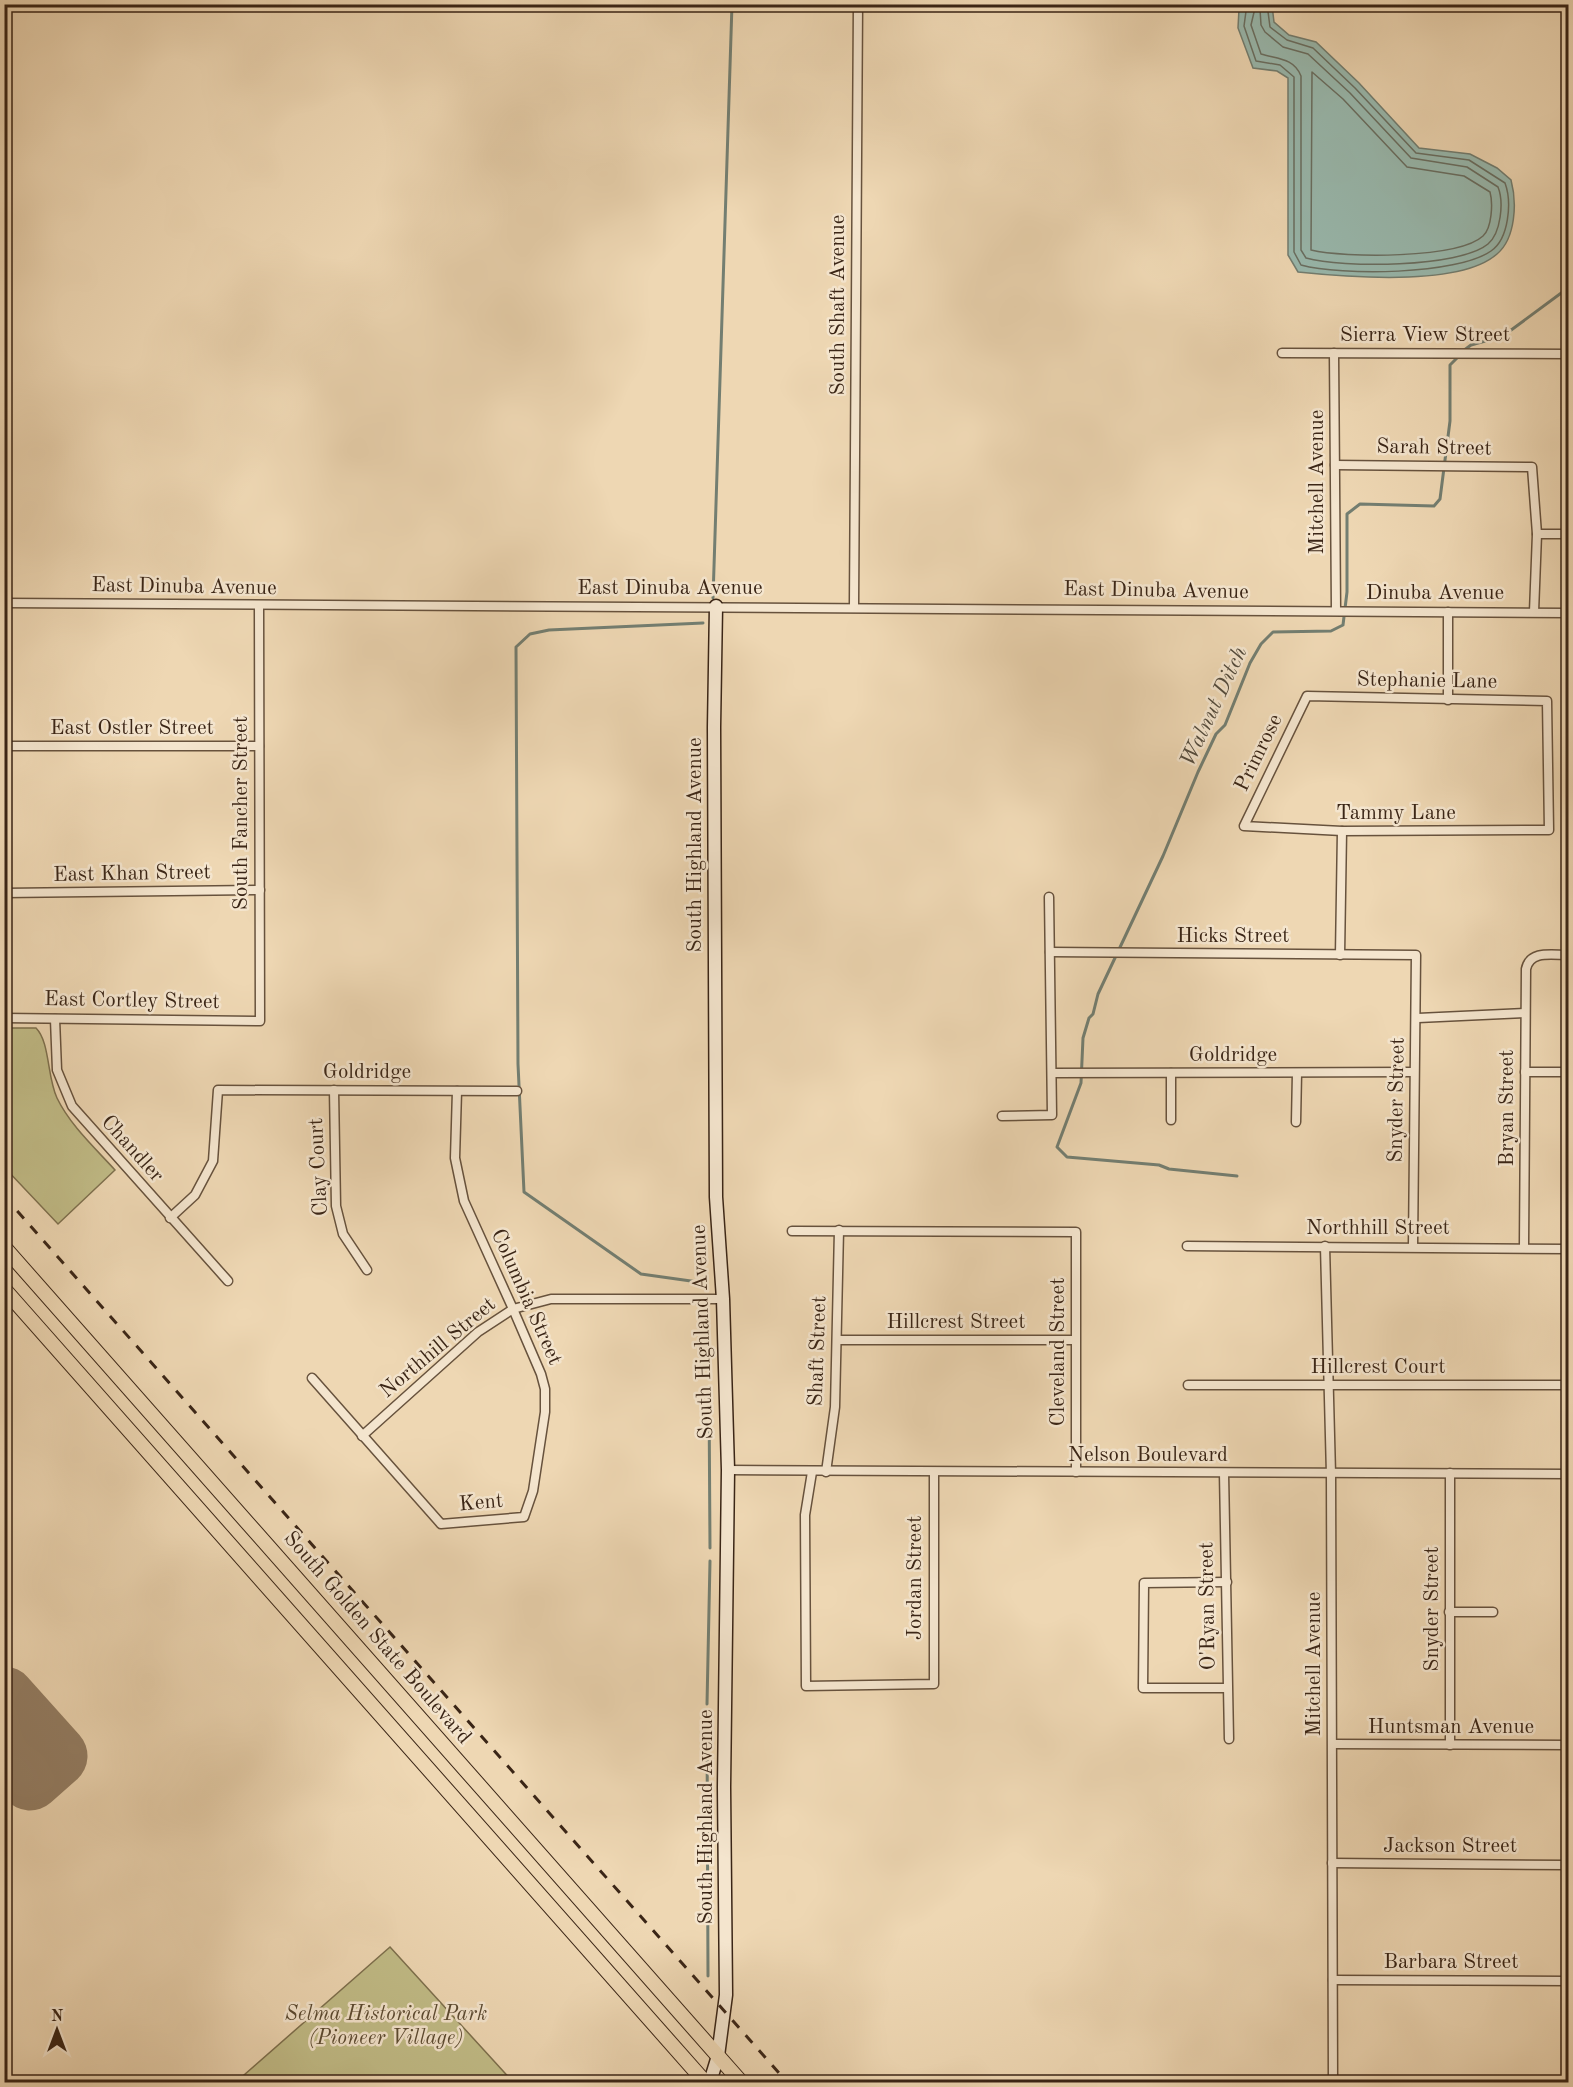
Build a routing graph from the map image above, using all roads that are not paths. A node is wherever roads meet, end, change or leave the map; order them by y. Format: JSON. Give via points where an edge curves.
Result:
{"nodes":[{"id":1,"x":858,"y":4,"type":"edge"},
{"id":2,"x":1282,"y":353,"type":"dead end"},
{"id":3,"x":1334,"y":353,"type":"junction"},
{"id":4,"x":1569,"y":354,"type":"edge"},
{"id":5,"x":1335,"y":465,"type":"junction"},
{"id":6,"x":1537,"y":534,"type":"junction"},
{"id":7,"x":1569,"y":534,"type":"edge"},
{"id":8,"x":4,"y":603,"type":"edge"},
{"id":9,"x":259,"y":606,"type":"junction"},
{"id":10,"x":716,"y":606,"type":"junction"},
{"id":11,"x":854,"y":606,"type":"junction"},
{"id":12,"x":1336,"y":610,"type":"junction"},
{"id":13,"x":1448,"y":612,"type":"junction"},
{"id":14,"x":1534,"y":612,"type":"junction"},
{"id":15,"x":1569,"y":613,"type":"edge"},
{"id":16,"x":1307,"y":696,"type":"joint"},
{"id":17,"x":1448,"y":700,"type":"junction"},
{"id":18,"x":4,"y":746,"type":"edge"},
{"id":19,"x":260,"y":746,"type":"junction"},
{"id":20,"x":1244,"y":826,"type":"joint"},
{"id":21,"x":1549,"y":830,"type":"joint"},
{"id":22,"x":1341,"y":831,"type":"junction"},
{"id":23,"x":260,"y":890,"type":"junction"},
{"id":24,"x":4,"y":893,"type":"edge"},
{"id":25,"x":1049,"y":897,"type":"dead end"},
{"id":26,"x":1050,"y":952,"type":"junction"},
{"id":27,"x":1340,"y":955,"type":"junction"},
{"id":28,"x":1416,"y":955,"type":"joint"},
{"id":29,"x":1569,"y":955,"type":"edge"},
{"id":30,"x":1525,"y":1013,"type":"junction"},
{"id":31,"x":4,"y":1018,"type":"edge"},
{"id":32,"x":55,"y":1018,"type":"junction"},
{"id":33,"x":1418,"y":1018,"type":"junction"},
{"id":34,"x":260,"y":1021,"type":"joint"},
{"id":35,"x":1052,"y":1072,"type":"junction"},
{"id":36,"x":1413,"y":1072,"type":"junction"},
{"id":37,"x":1525,"y":1072,"type":"junction"},
{"id":38,"x":1569,"y":1072,"type":"edge"},
{"id":39,"x":1171,"y":1073,"type":"junction"},
{"id":40,"x":1297,"y":1073,"type":"junction"},
{"id":41,"x":334,"y":1090,"type":"junction"},
{"id":42,"x":457,"y":1091,"type":"junction"},
{"id":43,"x":517,"y":1091,"type":"dead end"},
{"id":44,"x":1002,"y":1116,"type":"dead end"},
{"id":45,"x":1171,"y":1120,"type":"dead end"},
{"id":46,"x":1296,"y":1122,"type":"dead end"},
{"id":47,"x":170,"y":1218,"type":"junction"},
{"id":48,"x":839,"y":1230,"type":"junction"},
{"id":49,"x":792,"y":1231,"type":"dead end"},
{"id":50,"x":1187,"y":1246,"type":"dead end"},
{"id":51,"x":1325,"y":1246,"type":"junction"},
{"id":52,"x":1413,"y":1246,"type":"junction"},
{"id":53,"x":4,"y":1247,"type":"edge"},
{"id":54,"x":1524,"y":1247,"type":"junction"},
{"id":55,"x":1569,"y":1249,"type":"edge"},
{"id":56,"x":367,"y":1270,"type":"dead end"},
{"id":57,"x":228,"y":1281,"type":"dead end"},
{"id":58,"x":4,"y":1289,"type":"edge"},
{"id":59,"x":723,"y":1299,"type":"junction"},
{"id":60,"x":513,"y":1309,"type":"junction"},
{"id":61,"x":837,"y":1340,"type":"junction"},
{"id":62,"x":1075,"y":1340,"type":"junction"},
{"id":63,"x":312,"y":1378,"type":"dead end"},
{"id":64,"x":1188,"y":1385,"type":"dead end"},
{"id":65,"x":1327,"y":1385,"type":"junction"},
{"id":66,"x":1569,"y":1385,"type":"edge"},
{"id":67,"x":363,"y":1436,"type":"junction"},
{"id":68,"x":728,"y":1470,"type":"junction"},
{"id":69,"x":812,"y":1472,"type":"junction"},
{"id":70,"x":826,"y":1472,"type":"junction"},
{"id":71,"x":934,"y":1472,"type":"junction"},
{"id":72,"x":1076,"y":1472,"type":"junction"},
{"id":73,"x":1224,"y":1473,"type":"junction"},
{"id":74,"x":1450,"y":1473,"type":"junction"},
{"id":75,"x":1331,"y":1474,"type":"junction"},
{"id":76,"x":1569,"y":1474,"type":"edge"},
{"id":77,"x":524,"y":1517,"type":"joint"},
{"id":78,"x":1227,"y":1582,"type":"junction"},
{"id":79,"x":1449,"y":1611,"type":"junction"},
{"id":80,"x":1493,"y":1612,"type":"dead end"},
{"id":81,"x":1227,"y":1688,"type":"junction"},
{"id":82,"x":1229,"y":1739,"type":"dead end"},
{"id":83,"x":1333,"y":1744,"type":"junction"},
{"id":84,"x":1450,"y":1745,"type":"junction"},
{"id":85,"x":1569,"y":1745,"type":"edge"},
{"id":86,"x":1332,"y":1863,"type":"junction"},
{"id":87,"x":1569,"y":1865,"type":"edge"},
{"id":88,"x":1333,"y":1980,"type":"junction"},
{"id":89,"x":1569,"y":1981,"type":"edge"},
{"id":90,"x":718,"y":2056,"type":"junction"},
{"id":91,"x":705,"y":2082,"type":"edge"},
{"id":92,"x":710,"y":2082,"type":"edge"},
{"id":93,"x":741,"y":2082,"type":"edge"},
{"id":94,"x":1333,"y":2082,"type":"edge"}],
"edges":[{"from":1,"to":11,"type":"street","name":"South Shaft Avenue"},
{"from":2,"to":3,"type":"street","name":"Sierra View Street"},
{"from":3,"to":4,"type":"street","name":"Sierra View Street"},
{"from":3,"to":5,"type":"street","name":"Mitchell Avenue"},
{"from":5,"to":6,"type":"street","name":"Sarah Street","via":[[1532,467]]},
{"from":5,"to":12,"type":"street","name":"Mitchell Avenue"},
{"from":6,"to":7,"type":"street"},
{"from":6,"to":14,"type":"street"},
{"from":8,"to":9,"type":"street","name":"East Dinuba Avenue"},
{"from":9,"to":10,"type":"street","name":"East Dinuba Avenue"},
{"from":9,"to":19,"type":"street","name":"South Fancher Street"},
{"from":10,"to":11,"type":"street","name":"East Dinuba Avenue"},
{"from":10,"to":59,"type":"street","name":"South Highland Avenue","via":[[716,1197]]},
{"from":11,"to":12,"type":"street","name":"East Dinuba Avenue"},
{"from":12,"to":13,"type":"street","name":"Dinuba Avenue"},
{"from":13,"to":14,"type":"street","name":"Dinuba Avenue"},
{"from":13,"to":17,"type":"street"},
{"from":14,"to":15,"type":"street"},
{"from":16,"to":17,"type":"street","name":"Stephanie Lane"},
{"from":16,"to":20,"type":"street","name":"Primrose"},
{"from":17,"to":21,"type":"street","name":"Stephanie Lane","via":[[1547,701]]},
{"from":18,"to":19,"type":"street","name":"East Ostler Street"},
{"from":19,"to":23,"type":"street","name":"South Fancher Street"},
{"from":20,"to":22,"type":"street","name":"Tammy Lane"},
{"from":21,"to":22,"type":"street","name":"Tammy Lane"},
{"from":22,"to":27,"type":"street"},
{"from":23,"to":24,"type":"street","name":"East Khan Street"},
{"from":23,"to":34,"type":"street","name":"South Fancher Street"},
{"from":25,"to":26,"type":"street"},
{"from":26,"to":27,"type":"street","name":"Hicks Street"},
{"from":26,"to":35,"type":"street"},
{"from":27,"to":28,"type":"street","name":"Hicks Street"},
{"from":28,"to":33,"type":"street","name":"Snyder Street"},
{"from":29,"to":30,"type":"street","name":"Bryan Street","via":[[1534,956],[1528,961]]},
{"from":30,"to":33,"type":"street"},
{"from":30,"to":37,"type":"street","name":"Bryan Street"},
{"from":31,"to":32,"type":"street","name":"East Cortley Street"},
{"from":32,"to":34,"type":"street","name":"East Cortley Street"},
{"from":32,"to":47,"type":"street","name":"Chandler","via":[[57,1070],[72,1106]]},
{"from":33,"to":36,"type":"street","name":"Snyder Street"},
{"from":35,"to":39,"type":"street","name":"Goldridge"},
{"from":35,"to":44,"type":"street","via":[[1052,1115]]},
{"from":36,"to":40,"type":"street","name":"Goldridge"},
{"from":36,"to":52,"type":"street","name":"Snyder Street"},
{"from":37,"to":38,"type":"street"},
{"from":37,"to":54,"type":"street","name":"Bryan Street"},
{"from":39,"to":40,"type":"street","name":"Goldridge"},
{"from":39,"to":45,"type":"street"},
{"from":40,"to":46,"type":"street"},
{"from":41,"to":42,"type":"street","name":"Goldridge"},
{"from":41,"to":47,"type":"street","name":"Goldridge","via":[[218,1090],[213,1161],[195,1196]]},
{"from":41,"to":56,"type":"street","name":"Clay Court","via":[[336,1206],[348,1243]]},
{"from":42,"to":43,"type":"street","name":"Goldridge"},
{"from":42,"to":60,"type":"street","name":"Columbia Street","via":[[458,1178],[464,1201]]},
{"from":47,"to":57,"type":"street","name":"Chandler"},
{"from":48,"to":49,"type":"street"},
{"from":48,"to":61,"type":"street","name":"Shaft Street"},
{"from":48,"to":62,"type":"street","name":"Cleveland Street","via":[[1076,1232]]},
{"from":50,"to":51,"type":"street","name":"Northhill Street"},
{"from":51,"to":52,"type":"street","name":"Northhill Street"},
{"from":51,"to":65,"type":"street","name":"Mitchell Avenue"},
{"from":52,"to":54,"type":"street","name":"Northhill Street"},
{"from":53,"to":90,"type":"main road","name":"South Golden State Boulevard"},
{"from":54,"to":55,"type":"street","name":"Northhill Street"},
{"from":58,"to":91,"type":"main road"},
{"from":59,"to":60,"type":"street","name":"Northhill Street","via":[[550,1299]]},
{"from":59,"to":68,"type":"street","name":"South Highland Avenue"},
{"from":60,"to":67,"type":"street","name":"Northhill Street","via":[[478,1332]]},
{"from":60,"to":77,"type":"street","name":"Columbia Street","via":[[545,1389],[546,1412],[530,1506]]},
{"from":61,"to":62,"type":"street","name":"Hillcrest Street"},
{"from":61,"to":70,"type":"street","name":"Shaft Street","via":[[835,1407]]},
{"from":62,"to":72,"type":"street","name":"Cleveland Street"},
{"from":63,"to":67,"type":"street"},
{"from":64,"to":65,"type":"street","name":"Hillcrest Court"},
{"from":65,"to":66,"type":"street","name":"Hillcrest Court"},
{"from":65,"to":75,"type":"street","name":"Mitchell Avenue"},
{"from":67,"to":77,"type":"street","name":"Kent","via":[[441,1524]]},
{"from":68,"to":69,"type":"street","name":"Nelson Boulevard"},
{"from":68,"to":90,"type":"street","name":"South Highland Avenue","via":[[726,1995]]},
{"from":69,"to":70,"type":"street","name":"Nelson Boulevard"},
{"from":69,"to":71,"type":"street","name":"Jordan Street","via":[[806,1515],[806,1686],[934,1684]]},
{"from":70,"to":71,"type":"street","name":"Nelson Boulevard"},
{"from":71,"to":72,"type":"street","name":"Nelson Boulevard"},
{"from":72,"to":73,"type":"street","name":"Nelson Boulevard"},
{"from":73,"to":75,"type":"street","name":"Nelson Boulevard"},
{"from":73,"to":78,"type":"street","name":"O'Ryan Street"},
{"from":74,"to":75,"type":"street","name":"Nelson Boulevard"},
{"from":74,"to":76,"type":"street","name":"Nelson Boulevard"},
{"from":74,"to":79,"type":"street","name":"Snyder Street"},
{"from":75,"to":83,"type":"street","name":"Mitchell Avenue"},
{"from":78,"to":81,"type":"street","name":"O'Ryan Street"},
{"from":78,"to":81,"type":"street","via":[[1144,1583],[1143,1688]]},
{"from":79,"to":80,"type":"street"},
{"from":79,"to":84,"type":"street","name":"Snyder Street"},
{"from":81,"to":82,"type":"street","name":"O'Ryan Street"},
{"from":83,"to":84,"type":"street","name":"Huntsman Avenue"},
{"from":83,"to":86,"type":"street","name":"Mitchell Avenue"},
{"from":84,"to":85,"type":"street","name":"Huntsman Avenue"},
{"from":86,"to":87,"type":"street","name":"Jackson Street"},
{"from":86,"to":88,"type":"street","name":"Mitchell Avenue"},
{"from":88,"to":89,"type":"street","name":"Barbara Street"},
{"from":88,"to":94,"type":"street","name":"Mitchell Avenue"},
{"from":90,"to":92,"type":"street","name":"South Highland Avenue"},
{"from":90,"to":93,"type":"main road","name":"South Golden State Boulevard"}]}
